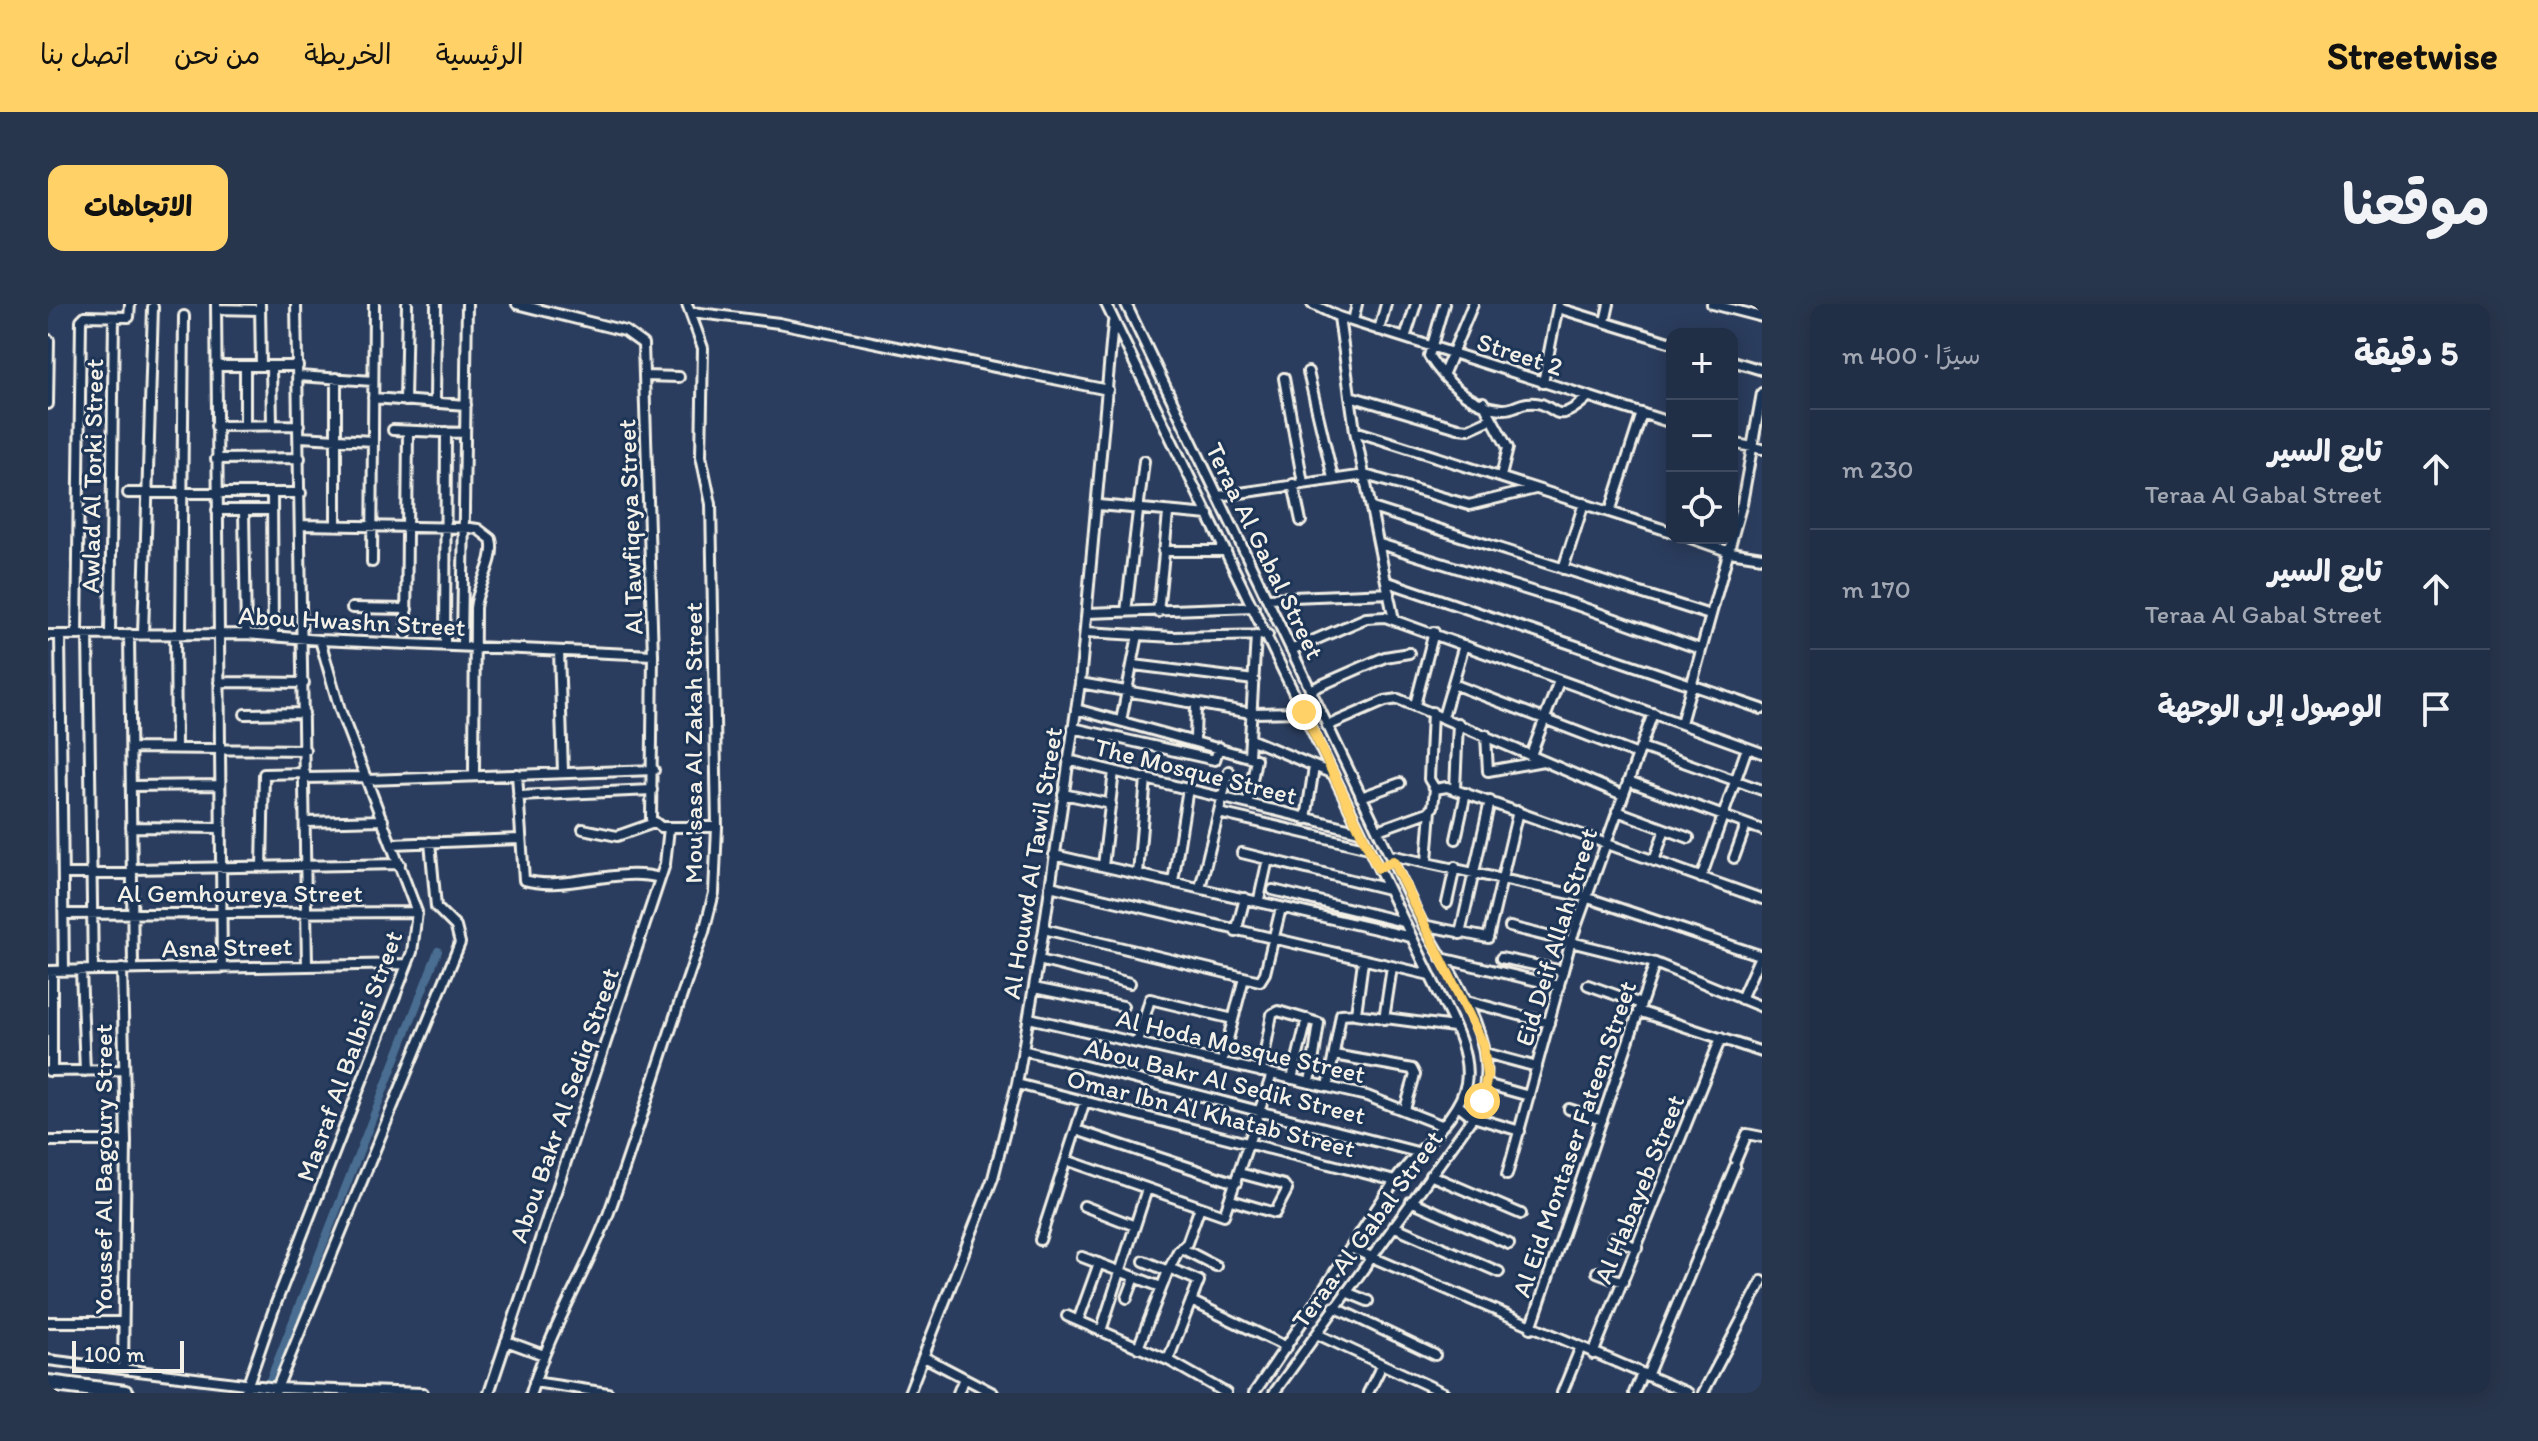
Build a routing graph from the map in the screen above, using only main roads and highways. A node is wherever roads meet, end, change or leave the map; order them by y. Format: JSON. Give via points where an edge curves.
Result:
{"nodes":[{"id":1,"x":48,"y":1383,"type":"edge"},
{"id":2,"x":125,"y":1393,"type":"edge"}],
"edges":[{"from":1,"to":2,"type":"highway"}]}
